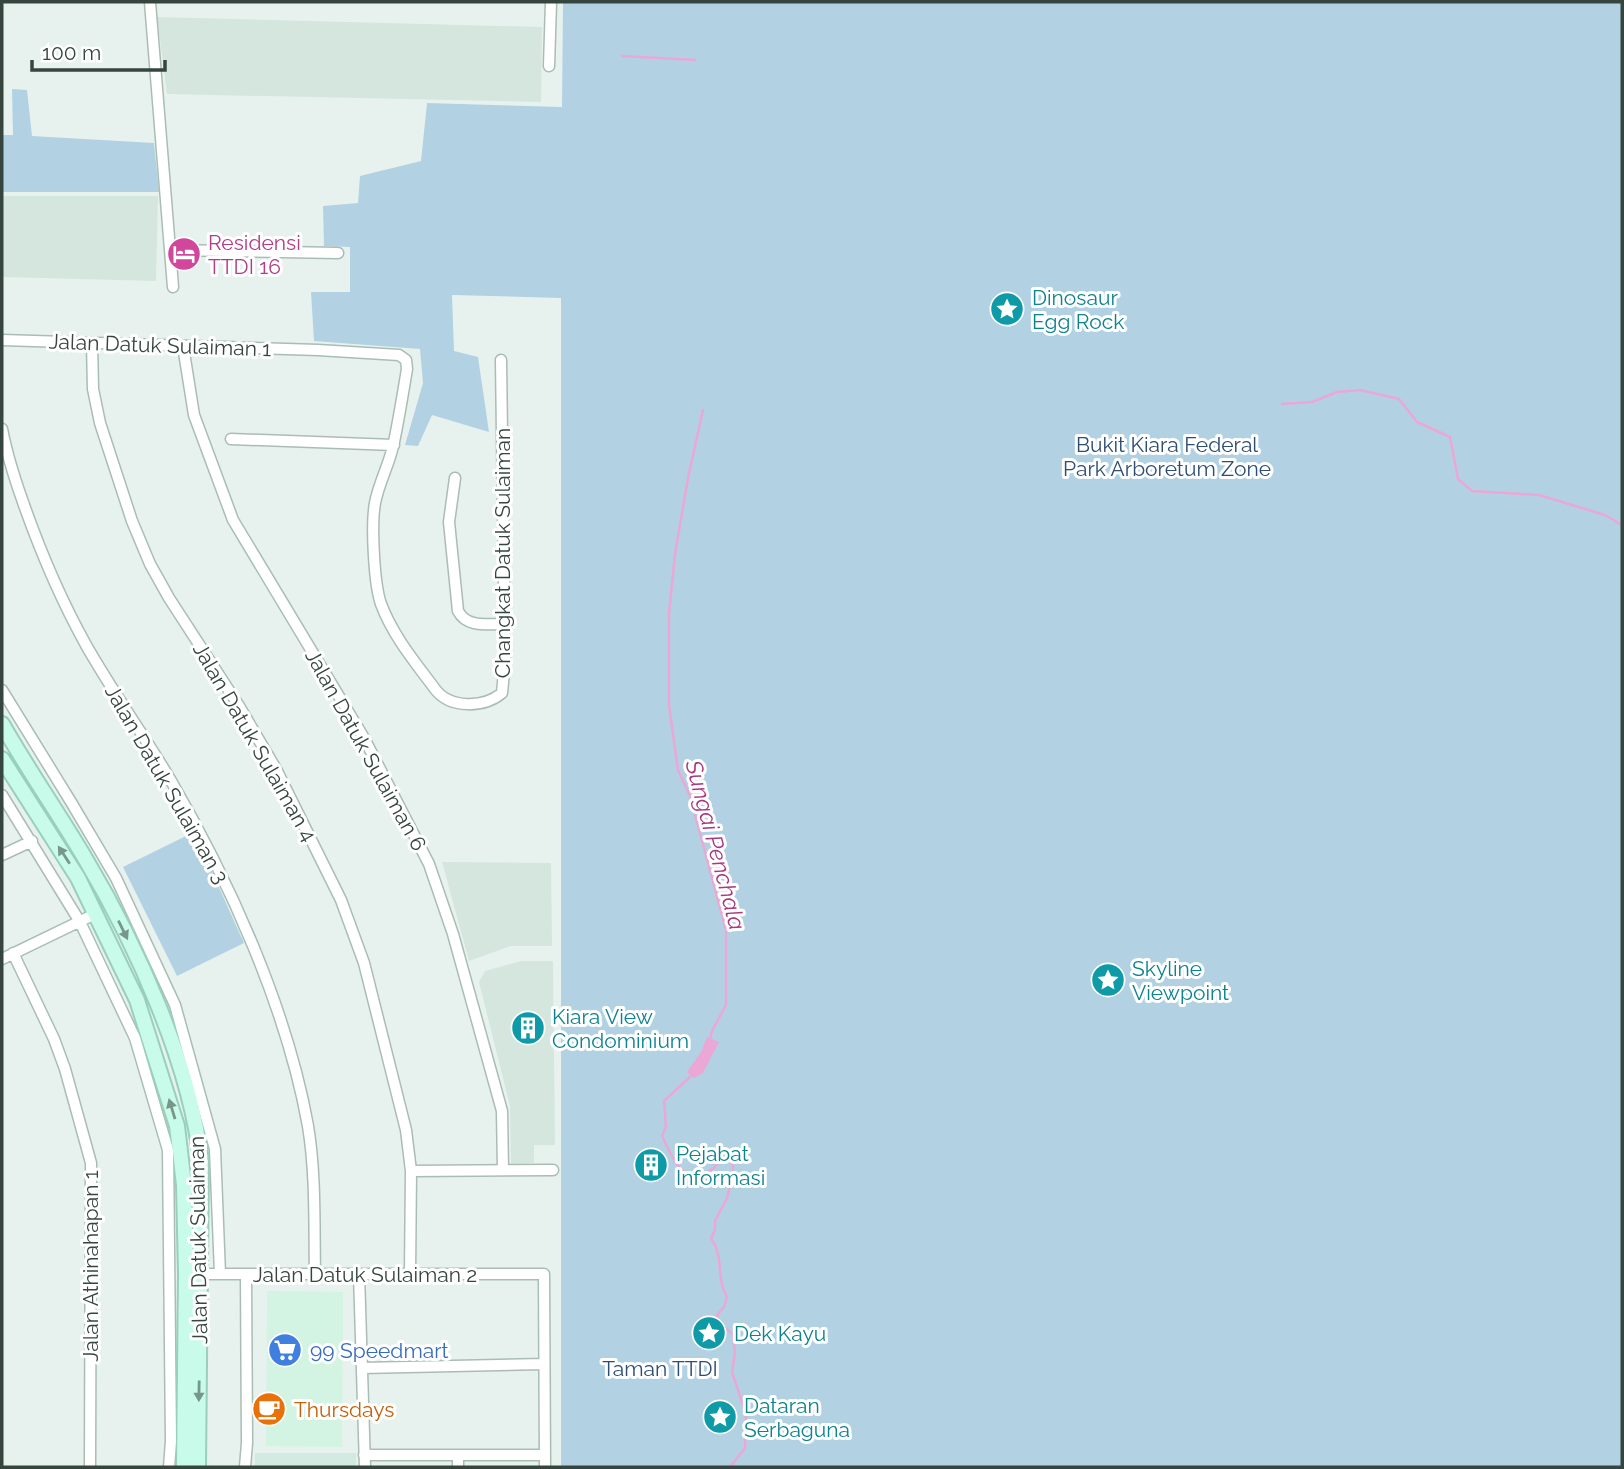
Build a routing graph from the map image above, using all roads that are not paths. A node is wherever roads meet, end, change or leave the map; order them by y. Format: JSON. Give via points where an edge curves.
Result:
{"nodes":[{"id":1,"x":150,"y":2,"type":"edge"},
{"id":2,"x":551,"y":2,"type":"edge"},
{"id":3,"x":549,"y":66,"type":"dead end"},
{"id":4,"x":170,"y":250,"type":"junction"},
{"id":5,"x":338,"y":253,"type":"dead end"},
{"id":6,"x":173,"y":287,"type":"dead end"},
{"id":7,"x":2,"y":340,"type":"edge"},
{"id":8,"x":92,"y":343,"type":"junction"},
{"id":9,"x":183,"y":346,"type":"junction"},
{"id":10,"x":318,"y":350,"type":"joint"},
{"id":11,"x":501,"y":360,"type":"dead end"},
{"id":12,"x":2,"y":429,"type":"edge"},
{"id":13,"x":231,"y":439,"type":"dead end"},
{"id":14,"x":394,"y":445,"type":"junction"},
{"id":15,"x":455,"y":478,"type":"dead end"},
{"id":16,"x":505,"y":624,"type":"junction"},
{"id":17,"x":2,"y":690,"type":"edge"},
{"id":18,"x":2,"y":723,"type":"edge"},
{"id":19,"x":2,"y":759,"type":"edge"},
{"id":20,"x":2,"y":795,"type":"edge"},
{"id":21,"x":32,"y":841,"type":"junction"},
{"id":22,"x":2,"y":855,"type":"edge"},
{"id":23,"x":78,"y":878,"type":"junction"},
{"id":24,"x":59,"y":887,"type":"junction"},
{"id":25,"x":95,"y":914,"type":"junction"},
{"id":26,"x":79,"y":922,"type":"junction"},
{"id":27,"x":13,"y":953,"type":"junction"},
{"id":28,"x":2,"y":958,"type":"edge"},
{"id":29,"x":171,"y":1042,"type":"junction"},
{"id":30,"x":161,"y":1075,"type":"junction"},
{"id":31,"x":503,"y":1170,"type":"junction"},
{"id":32,"x":553,"y":1170,"type":"dead end"},
{"id":33,"x":411,"y":1171,"type":"junction"},
{"id":34,"x":193,"y":1274,"type":"junction"},
{"id":35,"x":220,"y":1274,"type":"junction"},
{"id":36,"x":246,"y":1274,"type":"junction"},
{"id":37,"x":314,"y":1274,"type":"junction"},
{"id":38,"x":359,"y":1274,"type":"junction"},
{"id":39,"x":410,"y":1274,"type":"junction"},
{"id":40,"x":544,"y":1364,"type":"junction"},
{"id":41,"x":362,"y":1368,"type":"junction"},
{"id":42,"x":364,"y":1455,"type":"junction"},
{"id":43,"x":458,"y":1455,"type":"junction"},
{"id":44,"x":545,"y":1455,"type":"junction"},
{"id":45,"x":90,"y":1467,"type":"edge"},
{"id":46,"x":169,"y":1467,"type":"edge"},
{"id":47,"x":184,"y":1467,"type":"edge"},
{"id":48,"x":198,"y":1467,"type":"edge"},
{"id":49,"x":245,"y":1467,"type":"edge"},
{"id":50,"x":365,"y":1467,"type":"edge"},
{"id":51,"x":458,"y":1467,"type":"edge"},
{"id":52,"x":545,"y":1467,"type":"edge"}],
"edges":[{"from":1,"to":4,"type":"street"},
{"from":2,"to":3,"type":"street"},
{"from":4,"to":5,"type":"street"},
{"from":4,"to":6,"type":"street"},
{"from":7,"to":8,"type":"street","name":"Jalan Datuk Sulaiman 1"},
{"from":8,"to":9,"type":"street","name":"Jalan Datuk Sulaiman 1"},
{"from":8,"to":33,"type":"street","name":"Jalan Datuk Sulaiman 4","via":[[93,389],[100,423],[150,564],[270,758],[341,900],[379,1016]]},
{"from":9,"to":10,"type":"street","name":"Jalan Datuk Sulaiman 1"},
{"from":9,"to":31,"type":"street","name":"Jalan Datuk Sulaiman 6","via":[[194,415],[233,520],[364,738],[429,864],[502,1111]]},
{"from":10,"to":14,"type":"street","name":"Changkat Datuk Sulaiman","via":[[399,355],[406,360]]},
{"from":11,"to":16,"type":"street","name":"Changkat Datuk Sulaiman"},
{"from":12,"to":37,"type":"street","name":"Jalan Datuk Sulaiman 3","via":[[38,546],[65,604],[170,780],[225,883],[272,995],[308,1126]]},
{"from":13,"to":14,"type":"street"},
{"from":14,"to":16,"type":"street","name":"Changkat Datuk Sulaiman","via":[[375,504],[375,562],[380,602],[401,643],[441,697],[456,703],[485,702],[502,693]]},
{"from":15,"to":16,"type":"street","via":[[449,522],[458,611],[468,623]]},
{"from":17,"to":35,"type":"street","name":"Jalan Datuk Sulaiman","via":[[116,878],[175,1005],[215,1149]]},
{"from":18,"to":29,"type":"main road","name":"Jalan Datuk Sulaiman","one_way":true,"via":[[102,888],[150,986]]},
{"from":23,"to":19,"type":"main road","name":"Jalan Datuk Sulaiman","one_way":true},
{"from":20,"to":21,"type":"street","name":"Jalan Datuk Sulaiman"},
{"from":21,"to":22,"type":"street"},
{"from":21,"to":24,"type":"street","name":"Jalan Datuk Sulaiman"},
{"from":23,"to":24,"type":"street"},
{"from":23,"to":25,"type":"main road","name":"Jalan Datuk Sulaiman"},
{"from":24,"to":26,"type":"street","name":"Jalan Datuk Sulaiman"},
{"from":25,"to":26,"type":"street"},
{"from":25,"to":30,"type":"main road","name":"Jalan Datuk Sulaiman","via":[[136,1000]]},
{"from":26,"to":27,"type":"street"},
{"from":26,"to":46,"type":"street","name":"Jalan Datuk Sulaiman","via":[[135,1038],[168,1150]]},
{"from":27,"to":28,"type":"street"},
{"from":27,"to":45,"type":"street","name":"Jalan Athinahapan 1","via":[[65,1069],[90,1163]]},
{"from":29,"to":30,"type":"main road","via":[[176,1079]]},
{"from":29,"to":34,"type":"main road","name":"Jalan Datuk Sulaiman","via":[[199,1144]]},
{"from":34,"to":30,"type":"main road","name":"Jalan Datuk Sulaiman","one_way":true,"via":[[182,1153]]},
{"from":31,"to":32,"type":"street"},
{"from":31,"to":33,"type":"street"},
{"from":33,"to":39,"type":"street","name":"Jalan Datuk Sulaiman 4"},
{"from":34,"to":35,"type":"street","name":"Jalan Datuk Sulaiman 2"},
{"from":34,"to":47,"type":"main road","name":"Jalan Datuk Sulaiman"},
{"from":34,"to":48,"type":"main road","name":"Jalan Datuk Sulaiman","one_way":true},
{"from":35,"to":36,"type":"street","name":"Jalan Datuk Sulaiman 2"},
{"from":36,"to":37,"type":"street","name":"Jalan Datuk Sulaiman 2"},
{"from":36,"to":49,"type":"street"},
{"from":37,"to":38,"type":"street","name":"Jalan Datuk Sulaiman 2"},
{"from":38,"to":39,"type":"street","name":"Jalan Datuk Sulaiman 2"},
{"from":38,"to":41,"type":"street"},
{"from":39,"to":40,"type":"street","name":"Jalan Datuk Sulaiman 2","via":[[544,1274]]},
{"from":40,"to":41,"type":"street"},
{"from":40,"to":44,"type":"street"},
{"from":41,"to":42,"type":"street"},
{"from":42,"to":43,"type":"street"},
{"from":42,"to":50,"type":"street"},
{"from":43,"to":44,"type":"street"},
{"from":43,"to":51,"type":"street"},
{"from":44,"to":52,"type":"street"}]}
